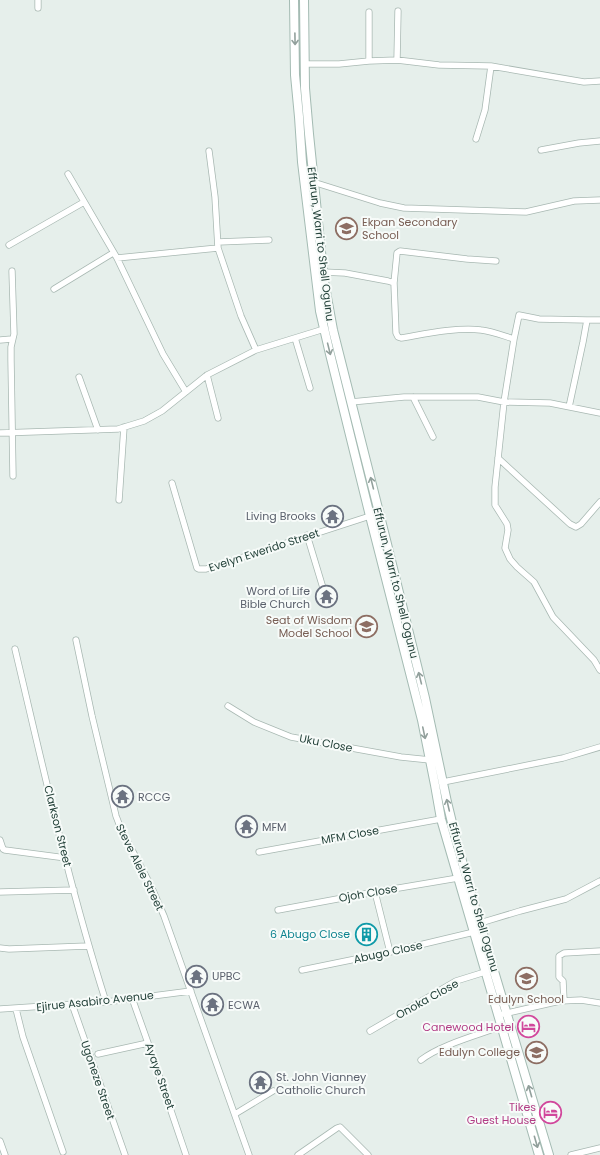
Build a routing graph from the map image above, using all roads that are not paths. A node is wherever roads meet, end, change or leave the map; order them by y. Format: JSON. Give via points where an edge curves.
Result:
{"nodes":[{"id":1,"x":38,"y":0,"type":"edge"},
{"id":2,"x":294,"y":0,"type":"edge"},
{"id":3,"x":304,"y":0,"type":"edge"},
{"id":4,"x":38,"y":8,"type":"dead end"},
{"id":5,"x":398,"y":11,"type":"dead end"},
{"id":6,"x":370,"y":12,"type":"dead end"},
{"id":7,"x":396,"y":60,"type":"junction"},
{"id":8,"x":369,"y":61,"type":"junction"},
{"id":9,"x":305,"y":64,"type":"junction"},
{"id":10,"x":491,"y":66,"type":"junction"},
{"id":11,"x":600,"y":82,"type":"edge"},
{"id":12,"x":476,"y":139,"type":"dead end"},
{"id":13,"x":600,"y":141,"type":"edge"},
{"id":14,"x":541,"y":150,"type":"dead end"},
{"id":15,"x":209,"y":151,"type":"dead end"},
{"id":16,"x":68,"y":174,"type":"dead end"},
{"id":17,"x":313,"y":182,"type":"junction"},
{"id":18,"x":600,"y":200,"type":"edge"},
{"id":19,"x":84,"y":202,"type":"junction"},
{"id":20,"x":269,"y":240,"type":"dead end"},
{"id":21,"x":9,"y":245,"type":"dead end"},
{"id":22,"x":218,"y":245,"type":"junction"},
{"id":23,"x":115,"y":256,"type":"junction"},
{"id":24,"x":496,"y":261,"type":"dead end"},
{"id":25,"x":12,"y":271,"type":"dead end"},
{"id":26,"x":323,"y":272,"type":"junction"},
{"id":27,"x":394,"y":283,"type":"junction"},
{"id":28,"x":54,"y":289,"type":"dead end"},
{"id":29,"x":587,"y":320,"type":"junction"},
{"id":30,"x":600,"y":320,"type":"edge"},
{"id":31,"x":324,"y":329,"type":"junction"},
{"id":32,"x":295,"y":338,"type":"junction"},
{"id":33,"x":12,"y":339,"type":"junction"},
{"id":34,"x":514,"y":339,"type":"junction"},
{"id":35,"x":0,"y":340,"type":"edge"},
{"id":36,"x":256,"y":350,"type":"junction"},
{"id":37,"x":207,"y":375,"type":"junction"},
{"id":38,"x":80,"y":377,"type":"dead end"},
{"id":39,"x":310,"y":388,"type":"dead end"},
{"id":40,"x":186,"y":392,"type":"junction"},
{"id":41,"x":413,"y":397,"type":"junction"},
{"id":42,"x":351,"y":402,"type":"junction"},
{"id":43,"x":504,"y":402,"type":"junction"},
{"id":44,"x":569,"y":407,"type":"junction"},
{"id":45,"x":600,"y":413,"type":"edge"},
{"id":46,"x":218,"y":418,"type":"dead end"},
{"id":47,"x":124,"y":427,"type":"junction"},
{"id":48,"x":98,"y":430,"type":"junction"},
{"id":49,"x":0,"y":433,"type":"edge"},
{"id":50,"x":13,"y":433,"type":"junction"},
{"id":51,"x":432,"y":437,"type":"dead end"},
{"id":52,"x":498,"y":458,"type":"junction"},
{"id":53,"x":13,"y":476,"type":"dead end"},
{"id":54,"x":172,"y":483,"type":"dead end"},
{"id":55,"x":120,"y":500,"type":"dead end"},
{"id":56,"x":600,"y":502,"type":"edge"},
{"id":57,"x":370,"y":516,"type":"junction"},
{"id":58,"x":307,"y":535,"type":"junction"},
{"id":59,"x":386,"y":540,"type":"junction"},
{"id":60,"x":376,"y":542,"type":"junction"},
{"id":61,"x":324,"y":588,"type":"dead end"},
{"id":62,"x":76,"y":640,"type":"dead end"},
{"id":63,"x":15,"y":649,"type":"dead end"},
{"id":64,"x":600,"y":670,"type":"edge"},
{"id":65,"x":228,"y":706,"type":"dead end"},
{"id":66,"x":600,"y":747,"type":"edge"},
{"id":67,"x":430,"y":760,"type":"junction"},
{"id":68,"x":443,"y":782,"type":"junction"},
{"id":69,"x":441,"y":819,"type":"junction"},
{"id":70,"x":0,"y":840,"type":"edge"},
{"id":71,"x":259,"y":852,"type":"dead end"},
{"id":72,"x":66,"y":858,"type":"junction"},
{"id":73,"x":458,"y":878,"type":"junction"},
{"id":74,"x":600,"y":881,"type":"edge"},
{"id":75,"x":74,"y":890,"type":"junction"},
{"id":76,"x":0,"y":892,"type":"edge"},
{"id":77,"x":375,"y":892,"type":"junction"},
{"id":78,"x":278,"y":910,"type":"dead end"},
{"id":79,"x":480,"y":923,"type":"junction"},
{"id":80,"x":474,"y":932,"type":"junction"},
{"id":81,"x":88,"y":946,"type":"junction"},
{"id":82,"x":0,"y":948,"type":"edge"},
{"id":83,"x":600,"y":951,"type":"edge"},
{"id":84,"x":390,"y":952,"type":"junction"},
{"id":85,"x":302,"y":970,"type":"dead end"},
{"id":86,"x":486,"y":972,"type":"junction"},
{"id":87,"x":191,"y":991,"type":"junction"},
{"id":88,"x":132,"y":998,"type":"junction"},
{"id":89,"x":564,"y":1001,"type":"junction"},
{"id":90,"x":106,"y":1002,"type":"junction"},
{"id":91,"x":600,"y":1003,"type":"edge"},
{"id":92,"x":72,"y":1004,"type":"junction"},
{"id":93,"x":0,"y":1009,"type":"edge"},
{"id":94,"x":16,"y":1009,"type":"junction"},
{"id":95,"x":503,"y":1014,"type":"junction"},
{"id":96,"x":502,"y":1026,"type":"junction"},
{"id":97,"x":370,"y":1030,"type":"dead end"},
{"id":98,"x":148,"y":1043,"type":"junction"},
{"id":99,"x":98,"y":1054,"type":"dead end"},
{"id":100,"x":421,"y":1060,"type":"dead end"},
{"id":101,"x":273,"y":1091,"type":"dead end"},
{"id":102,"x":235,"y":1114,"type":"junction"},
{"id":103,"x":0,"y":1141,"type":"edge"},
{"id":104,"x":600,"y":1148,"type":"edge"},
{"id":105,"x":63,"y":1152,"type":"dead end"},
{"id":106,"x":5,"y":1155,"type":"edge"},
{"id":107,"x":125,"y":1155,"type":"edge"},
{"id":108,"x":186,"y":1155,"type":"edge"},
{"id":109,"x":249,"y":1155,"type":"edge"},
{"id":110,"x":298,"y":1155,"type":"edge"},
{"id":111,"x":368,"y":1155,"type":"edge"},
{"id":112,"x":539,"y":1155,"type":"edge"},
{"id":113,"x":549,"y":1155,"type":"edge"},
{"id":114,"x":571,"y":1155,"type":"edge"}],
"edges":[{"from":1,"to":4,"type":"street"},
{"from":2,"to":31,"type":"main road","name":"Effurun, Warri to Shell Ogunu","one_way":true,"via":[[295,74],[302,154],[317,293]]},
{"from":3,"to":9,"type":"main road","name":"Effurun, Warri to Shell Ogunu"},
{"from":5,"to":7,"type":"street"},
{"from":6,"to":8,"type":"street"},
{"from":7,"to":8,"type":"street"},
{"from":7,"to":10,"type":"street","via":[[440,65]]},
{"from":8,"to":9,"type":"street"},
{"from":9,"to":17,"type":"main road","name":"Effurun, Warri to Shell Ogunu"},
{"from":10,"to":11,"type":"street","via":[[584,82]]},
{"from":10,"to":12,"type":"street","via":[[485,110]]},
{"from":13,"to":14,"type":"street"},
{"from":15,"to":22,"type":"street"},
{"from":16,"to":19,"type":"street"},
{"from":17,"to":18,"type":"street","via":[[404,208],[526,212],[574,201]]},
{"from":17,"to":26,"type":"main road","name":"Effurun, Warri to Shell Ogunu"},
{"from":19,"to":21,"type":"street"},
{"from":19,"to":23,"type":"street"},
{"from":20,"to":22,"type":"street"},
{"from":22,"to":23,"type":"street"},
{"from":22,"to":36,"type":"street","via":[[241,316]]},
{"from":23,"to":28,"type":"street"},
{"from":23,"to":40,"type":"street","via":[[163,354]]},
{"from":24,"to":27,"type":"street","via":[[400,251],[397,253]]},
{"from":25,"to":33,"type":"street"},
{"from":26,"to":27,"type":"street","via":[[345,273]]},
{"from":26,"to":42,"type":"main road","name":"Effurun, Warri to Shell Ogunu","via":[[333,330]]},
{"from":27,"to":34,"type":"street","via":[[398,338],[446,331],[482,330]]},
{"from":29,"to":30,"type":"street"},
{"from":29,"to":34,"type":"street","via":[[539,319],[519,315]]},
{"from":29,"to":44,"type":"street"},
{"from":31,"to":32,"type":"street"},
{"from":31,"to":57,"type":"main road","name":"Effurun, Warri to Shell Ogunu","one_way":true},
{"from":32,"to":36,"type":"street"},
{"from":32,"to":39,"type":"street"},
{"from":33,"to":35,"type":"street"},
{"from":33,"to":50,"type":"street"},
{"from":34,"to":43,"type":"street"},
{"from":36,"to":37,"type":"street"},
{"from":37,"to":40,"type":"street"},
{"from":37,"to":46,"type":"street"},
{"from":38,"to":48,"type":"street"},
{"from":40,"to":47,"type":"street","via":[[162,411],[144,421]]},
{"from":41,"to":42,"type":"street"},
{"from":41,"to":43,"type":"street","via":[[478,397]]},
{"from":41,"to":51,"type":"street"},
{"from":59,"to":42,"type":"main road","name":"Effurun, Warri to Shell Ogunu","one_way":true},
{"from":43,"to":44,"type":"street","via":[[550,403]]},
{"from":43,"to":52,"type":"street"},
{"from":44,"to":45,"type":"street"},
{"from":47,"to":48,"type":"street"},
{"from":47,"to":55,"type":"street"},
{"from":48,"to":50,"type":"street"},
{"from":49,"to":50,"type":"street"},
{"from":50,"to":53,"type":"street"},
{"from":52,"to":56,"type":"street","via":[[576,527]]},
{"from":52,"to":64,"type":"street","via":[[495,505],[507,524],[505,548],[510,559],[534,582],[553,616],[594,660]]},
{"from":54,"to":58,"type":"street","name":"Evelyn Ewerido Street","via":[[197,568],[206,569]]},
{"from":57,"to":58,"type":"street","name":"Evelyn Ewerido Street"},
{"from":57,"to":60,"type":"main road","name":"Effurun, Warri to Shell Ogunu"},
{"from":58,"to":61,"type":"street"},
{"from":59,"to":60,"type":"main road"},
{"from":68,"to":59,"type":"main road","name":"Effurun, Warri to Shell Ogunu","one_way":true},
{"from":60,"to":67,"type":"main road","name":"Effurun, Warri to Shell Ogunu","one_way":true},
{"from":62,"to":87,"type":"street","name":"Steve Alele Street","via":[[116,816],[152,886]]},
{"from":63,"to":72,"type":"street","name":"Clarkson Street"},
{"from":65,"to":67,"type":"street","name":"Uku Close","via":[[254,722],[291,736]]},
{"from":66,"to":68,"type":"street","via":[[563,758]]},
{"from":67,"to":69,"type":"main road","name":"Effurun, Warri to Shell Ogunu"},
{"from":79,"to":68,"type":"main road","name":"Effurun, Warri to Shell Ogunu","one_way":true},
{"from":69,"to":71,"type":"street","name":"MFM Close"},
{"from":69,"to":73,"type":"main road","name":"Effurun, Warri to Shell Ogunu"},
{"from":70,"to":72,"type":"street","via":[[5,850]]},
{"from":72,"to":75,"type":"street","name":"Clarkson Street"},
{"from":73,"to":77,"type":"street","name":"Ojoh Close"},
{"from":73,"to":80,"type":"main road","name":"Effurun, Warri to Shell Ogunu"},
{"from":74,"to":79,"type":"street","via":[[566,900]]},
{"from":75,"to":76,"type":"street"},
{"from":75,"to":81,"type":"street","name":"Clarkson Street"},
{"from":77,"to":78,"type":"street","name":"Ojoh Close"},
{"from":77,"to":84,"type":"street"},
{"from":79,"to":95,"type":"main road","name":"Effurun, Warri to Shell Ogunu"},
{"from":80,"to":84,"type":"street","name":"Abugo Close"},
{"from":80,"to":86,"type":"main road","name":"Effurun, Warri to Shell Ogunu"},
{"from":81,"to":82,"type":"street","via":[[9,950]]},
{"from":81,"to":90,"type":"street","name":"Clarkson Street"},
{"from":83,"to":89,"type":"street","via":[[564,953],[559,956],[559,977],[563,981]]},
{"from":84,"to":85,"type":"street","name":"Abugo Close"},
{"from":86,"to":95,"type":"main road","name":"Effurun, Warri to Shell Ogunu"},
{"from":86,"to":97,"type":"street","name":"Onoka Close","via":[[456,981]]},
{"from":87,"to":88,"type":"street","name":"Ejirue Asabiro Avenue"},
{"from":87,"to":102,"type":"street","name":"Steve Alele Street"},
{"from":88,"to":90,"type":"street","name":"Ejirue Asabiro Avenue"},
{"from":88,"to":98,"type":"street","name":"Ayaye Street"},
{"from":89,"to":91,"type":"street"},
{"from":89,"to":95,"type":"street"},
{"from":90,"to":92,"type":"street","name":"Ejirue Asabiro Avenue"},
{"from":92,"to":94,"type":"street","name":"Ejirue Asabiro Avenue"},
{"from":92,"to":107,"type":"street","name":"Ugoneze Street"},
{"from":93,"to":94,"type":"street","name":"Ejirue Asabiro Avenue"},
{"from":94,"to":105,"type":"street","via":[[23,1037]]},
{"from":95,"to":96,"type":"main road","name":"Effurun, Warri to Shell Ogunu"},
{"from":113,"to":95,"type":"main road","name":"Effurun, Warri to Shell Ogunu","one_way":true},
{"from":96,"to":100,"type":"street","via":[[429,1054]]},
{"from":96,"to":112,"type":"main road","name":"Effurun, Warri to Shell Ogunu","one_way":true},
{"from":98,"to":99,"type":"street"},
{"from":98,"to":108,"type":"street","name":"Ayaye Street"},
{"from":101,"to":102,"type":"street"},
{"from":102,"to":109,"type":"street","name":"Steve Alele Street"},
{"from":103,"to":106,"type":"street"},
{"from":104,"to":114,"type":"street"},
{"from":110,"to":111,"type":"street","via":[[340,1127]]}]}
